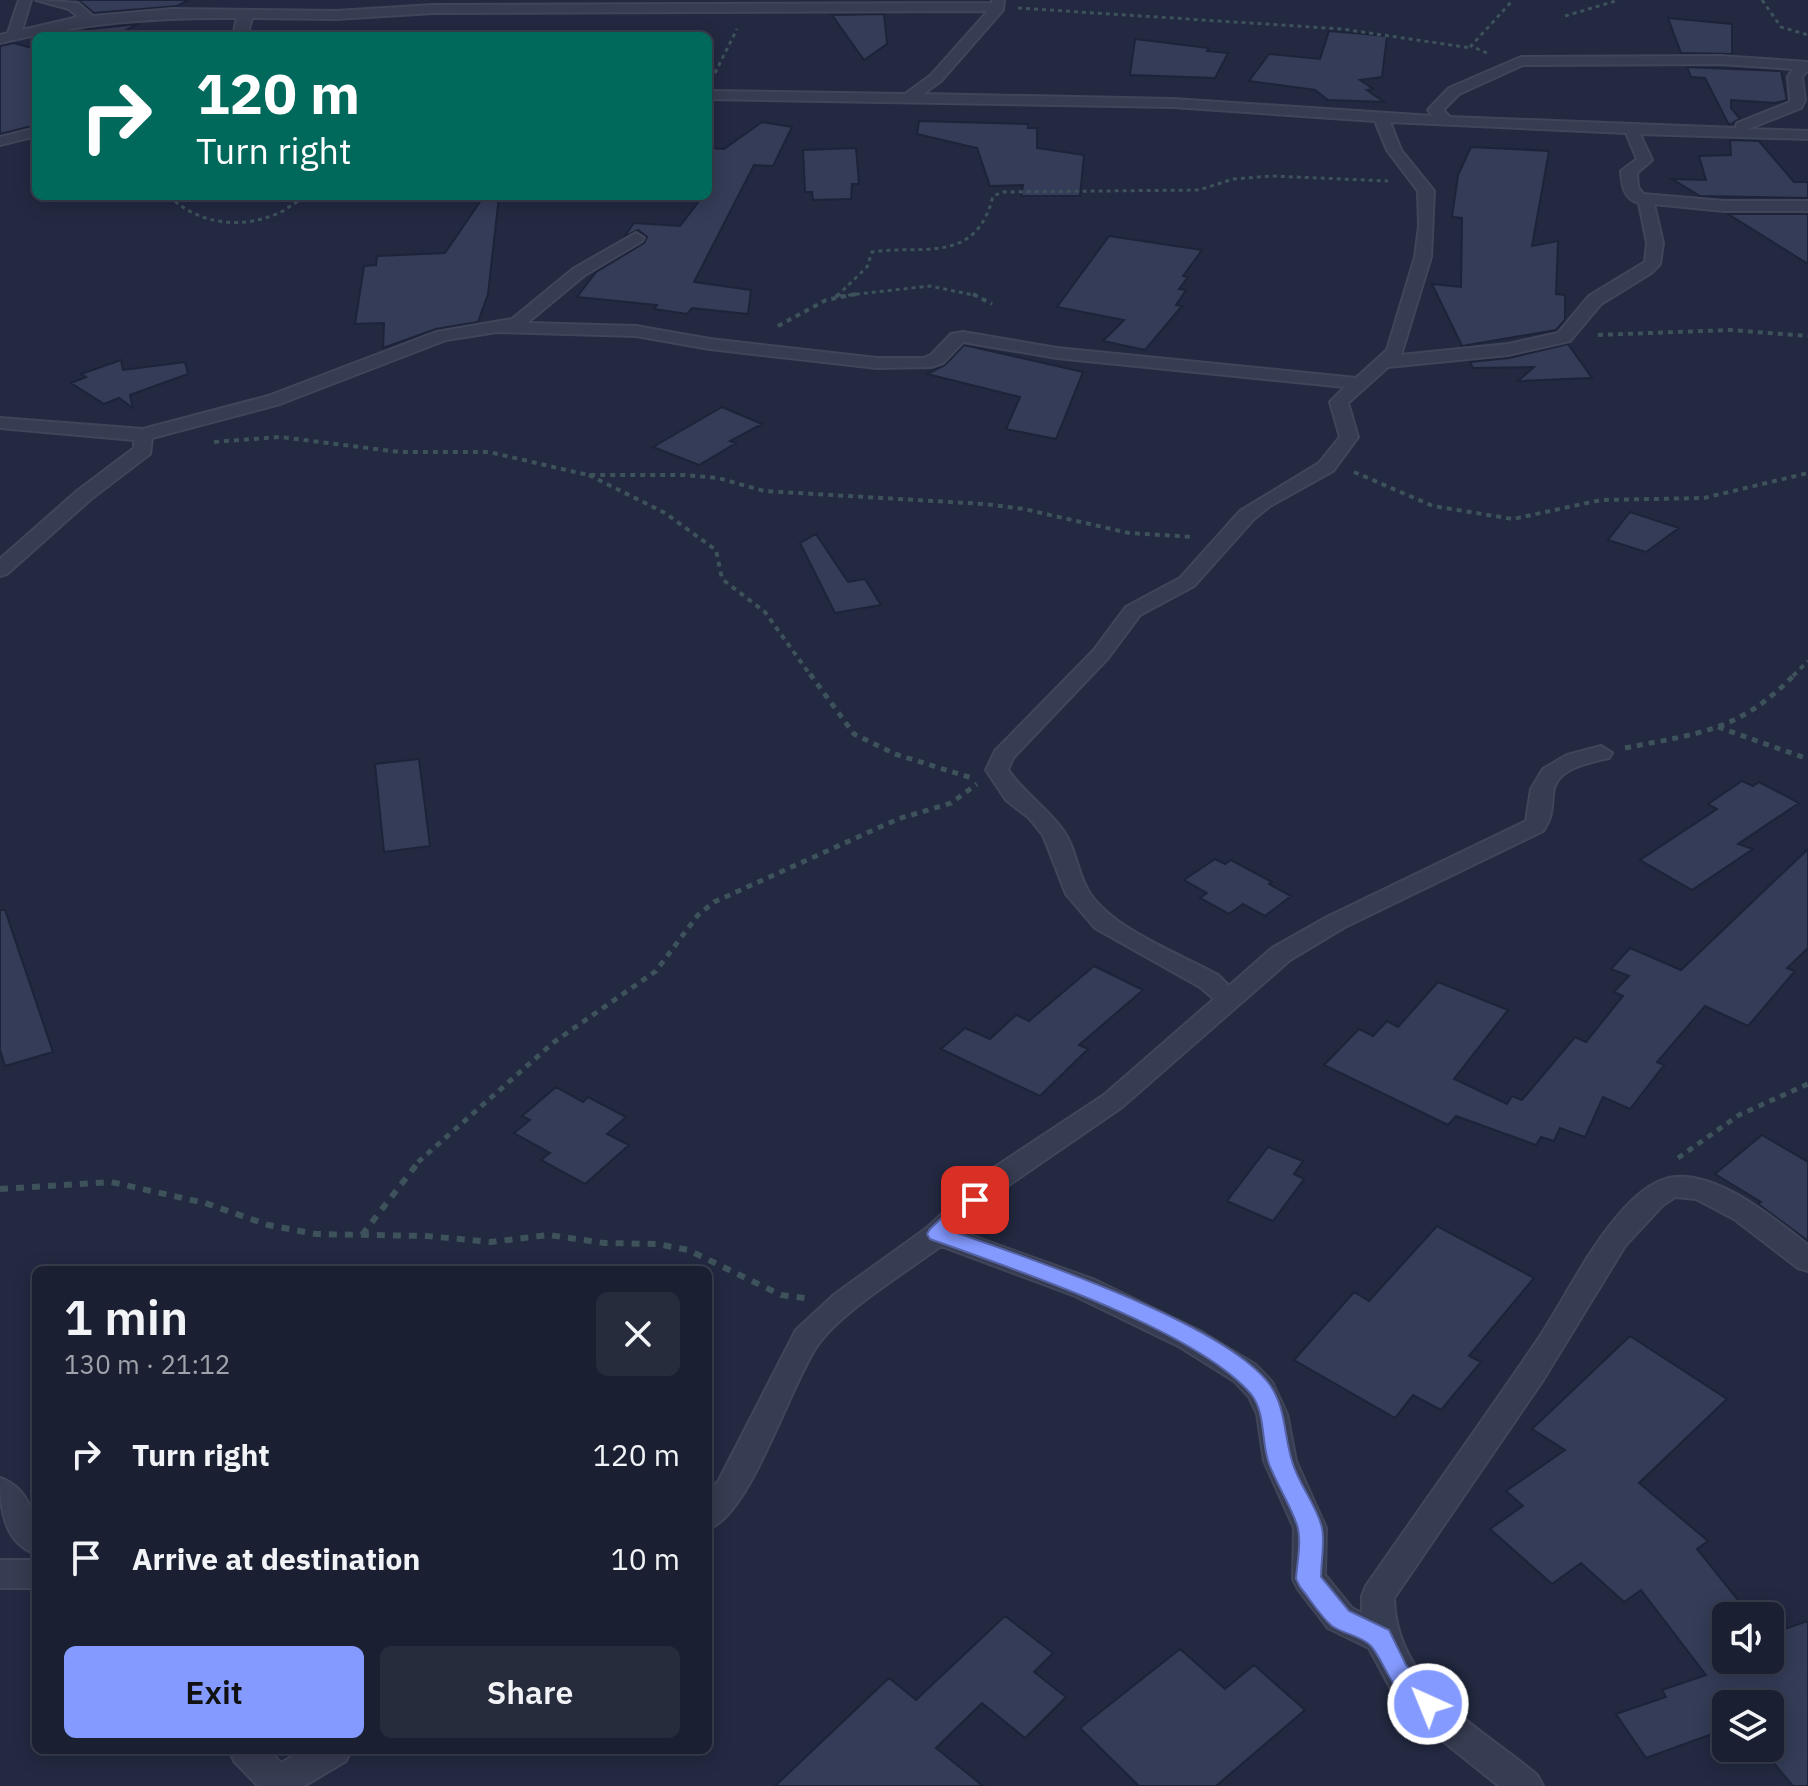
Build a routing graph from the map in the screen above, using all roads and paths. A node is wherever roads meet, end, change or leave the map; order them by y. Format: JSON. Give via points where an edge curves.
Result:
{"nodes":[{"id":1,"x":25,"y":0,"type":"edge"},
{"id":2,"x":42,"y":0,"type":"edge"},
{"id":3,"x":1513,"y":0,"type":"edge"},
{"id":4,"x":1619,"y":0,"type":"edge"},
{"id":5,"x":1762,"y":0,"type":"edge"},
{"id":6,"x":998,"y":4,"type":"edge"},
{"id":7,"x":720,"y":8,"type":"junction"},
{"id":8,"x":240,"y":13,"type":"junction"},
{"id":9,"x":1565,"y":16,"type":"dead end"},
{"id":10,"x":89,"y":19,"type":"junction"},
{"id":11,"x":241,"y":32,"type":"edge"},
{"id":12,"x":1808,"y":35,"type":"edge"},
{"id":13,"x":7,"y":37,"type":"edge"},
{"id":14,"x":1471,"y":48,"type":"junction"},
{"id":15,"x":1535,"y":60,"type":"junction"},
{"id":16,"x":1805,"y":66,"type":"edge"},
{"id":17,"x":712,"y":79,"type":"dead end"},
{"id":18,"x":712,"y":95,"type":"edge"},
{"id":19,"x":910,"y":97,"type":"junction"},
{"id":20,"x":1380,"y":117,"type":"junction"},
{"id":21,"x":1446,"y":121,"type":"junction"},
{"id":22,"x":1631,"y":129,"type":"junction"},
{"id":23,"x":1733,"y":131,"type":"junction"},
{"id":24,"x":32,"y":133,"type":"edge"},
{"id":25,"x":1808,"y":135,"type":"edge"},
{"id":26,"x":0,"y":141,"type":"edge"},
{"id":27,"x":1421,"y":183,"type":"junction"},
{"id":28,"x":172,"y":200,"type":"edge"},
{"id":29,"x":301,"y":200,"type":"edge"},
{"id":30,"x":1646,"y":201,"type":"junction"},
{"id":31,"x":1808,"y":206,"type":"edge"},
{"id":32,"x":636,"y":238,"type":"dead end"},
{"id":33,"x":836,"y":297,"type":"junction"},
{"id":34,"x":992,"y":304,"type":"dead end"},
{"id":35,"x":775,"y":327,"type":"dead end"},
{"id":36,"x":503,"y":328,"type":"junction"},
{"id":37,"x":1569,"y":334,"type":"junction"},
{"id":38,"x":1808,"y":336,"type":"edge"},
{"id":39,"x":1388,"y":362,"type":"junction"},
{"id":40,"x":1357,"y":383,"type":"junction"},
{"id":41,"x":0,"y":423,"type":"edge"},
{"id":42,"x":143,"y":435,"type":"junction"},
{"id":43,"x":209,"y":441,"type":"dead end"},
{"id":44,"x":1337,"y":454,"type":"junction"},
{"id":45,"x":1808,"y":473,"type":"edge"},
{"id":46,"x":588,"y":475,"type":"junction"},
{"id":47,"x":1232,"y":534,"type":"junction"},
{"id":48,"x":0,"y":570,"type":"edge"},
{"id":49,"x":1808,"y":661,"type":"edge"},
{"id":50,"x":1717,"y":726,"type":"junction"},
{"id":51,"x":1601,"y":753,"type":"joint"},
{"id":52,"x":1808,"y":759,"type":"edge"},
{"id":53,"x":1229,"y":999,"type":"junction"},
{"id":54,"x":1808,"y":1084,"type":"edge"},
{"id":55,"x":1673,"y":1187,"type":"junction"},
{"id":56,"x":0,"y":1189,"type":"edge"},
{"id":57,"x":938,"y":1234,"type":"junction"},
{"id":58,"x":362,"y":1235,"type":"junction"},
{"id":59,"x":1808,"y":1261,"type":"edge"},
{"id":60,"x":845,"y":1302,"type":"junction"},
{"id":61,"x":0,"y":1491,"type":"edge"},
{"id":62,"x":712,"y":1511,"type":"edge"},
{"id":63,"x":32,"y":1535,"type":"edge"},
{"id":64,"x":0,"y":1574,"type":"edge"},
{"id":65,"x":32,"y":1574,"type":"edge"},
{"id":66,"x":1380,"y":1638,"type":"junction"},
{"id":67,"x":250,"y":1754,"type":"edge"},
{"id":68,"x":328,"y":1754,"type":"edge"},
{"id":69,"x":280,"y":1785,"type":"edge"},
{"id":70,"x":1525,"y":1786,"type":"edge"}],
"edges":[{"from":1,"to":13,"type":"street"},
{"from":2,"to":10,"type":"street","via":[[73,6]]},
{"from":3,"to":14,"type":"path"},
{"from":4,"to":9,"type":"path"},
{"from":5,"to":12,"type":"path","via":[[1781,27]]},
{"from":6,"to":7,"type":"street"},
{"from":6,"to":14,"type":"path","via":[[1342,29]]},
{"from":6,"to":19,"type":"street","via":[[936,78]]},
{"from":7,"to":8,"type":"street"},
{"from":7,"to":17,"type":"path","via":[[738,25]]},
{"from":8,"to":10,"type":"street"},
{"from":8,"to":11,"type":"street","via":[[246,19]]},
{"from":10,"to":13,"type":"street"},
{"from":14,"to":15,"type":"path"},
{"from":15,"to":16,"type":"street","via":[[1720,60]]},
{"from":15,"to":21,"type":"street","via":[[1509,64],[1454,91],[1435,110]]},
{"from":16,"to":23,"type":"street","via":[[1795,77],[1796,105]]},
{"from":18,"to":19,"type":"street"},
{"from":19,"to":20,"type":"street","via":[[1173,103]]},
{"from":20,"to":21,"type":"street"},
{"from":20,"to":27,"type":"street","via":[[1394,150]]},
{"from":21,"to":22,"type":"street"},
{"from":22,"to":23,"type":"street"},
{"from":22,"to":30,"type":"street","via":[[1645,160],[1629,171],[1630,188]]},
{"from":23,"to":25,"type":"street"},
{"from":24,"to":26,"type":"street"},
{"from":27,"to":33,"type":"path","via":[[1272,176],[1233,179],[1199,190],[1003,192],[993,196],[985,223],[963,238],[931,251],[872,252],[867,267]]},
{"from":27,"to":39,"type":"street","via":[[1427,226],[1423,257],[1400,341]]},
{"from":28,"to":29,"type":"path","via":[[199,220],[224,221],[277,214]]},
{"from":30,"to":31,"type":"street"},
{"from":30,"to":37,"type":"street","via":[[1656,246],[1652,268],[1596,298]]},
{"from":32,"to":36,"type":"street"},
{"from":33,"to":34,"type":"path","via":[[926,285],[978,295]]},
{"from":33,"to":35,"type":"path"},
{"from":36,"to":40,"type":"street","via":[[636,331],[877,363],[925,363],[963,337],[1057,353]]},
{"from":36,"to":42,"type":"street","via":[[442,336],[274,400]]},
{"from":37,"to":38,"type":"path","via":[[1744,330]]},
{"from":37,"to":39,"type":"street","via":[[1543,344]]},
{"from":39,"to":40,"type":"street"},
{"from":40,"to":44,"type":"street","via":[[1339,402],[1349,437]]},
{"from":41,"to":42,"type":"street"},
{"from":42,"to":48,"type":"street","via":[[143,450]]},
{"from":43,"to":46,"type":"path","via":[[280,437],[399,452],[489,452]]},
{"from":44,"to":45,"type":"path","via":[[1352,471],[1433,506],[1513,519],[1601,500],[1704,498]]},
{"from":44,"to":47,"type":"street","via":[[1313,476],[1263,502]]},
{"from":46,"to":47,"type":"path","via":[[718,478],[764,491],[1024,509],[1129,533]]},
{"from":46,"to":58,"type":"path","via":[[665,513],[716,550],[722,579],[765,612],[854,734],[895,754],[981,781],[951,803],[898,819],[714,902],[656,971],[565,1034],[423,1156]]},
{"from":47,"to":53,"type":"street","via":[[1187,582],[1133,611],[1101,654],[1003,756],[997,770],[1054,834],[1078,894],[1104,923],[1209,981]]},
{"from":49,"to":50,"type":"path","via":[[1749,715]]},
{"from":50,"to":51,"type":"path"},
{"from":50,"to":52,"type":"path"},
{"from":51,"to":53,"type":"street","via":[[1576,759],[1547,778],[1542,816],[1535,826],[1336,922],[1281,954]]},
{"from":53,"to":57,"type":"street","via":[[1113,1101],[993,1182]]},
{"from":54,"to":55,"type":"path","via":[[1718,1125],[1677,1160]]},
{"from":55,"to":59,"type":"street","via":[[1720,1199],[1763,1223]]},
{"from":55,"to":66,"type":"street","via":[[1625,1226],[1378,1596]]},
{"from":56,"to":58,"type":"path","via":[[111,1182],[205,1203],[268,1225]]},
{"from":57,"to":60,"type":"street"},
{"from":57,"to":66,"type":"street","via":[[1085,1288],[1190,1339],[1245,1373],[1261,1390],[1272,1414],[1280,1461],[1310,1528],[1309,1579],[1340,1618]]},
{"from":58,"to":60,"type":"path","via":[[491,1242],[549,1235],[657,1244],[688,1250],[781,1295]]},
{"from":60,"to":62,"type":"street","via":[[806,1338],[730,1489]]},
{"from":61,"to":63,"type":"street"},
{"from":64,"to":65,"type":"street"},
{"from":66,"to":70,"type":"street","via":[[1397,1672],[1428,1704]]},
{"from":67,"to":69,"type":"street"},
{"from":68,"to":69,"type":"street"}]}
